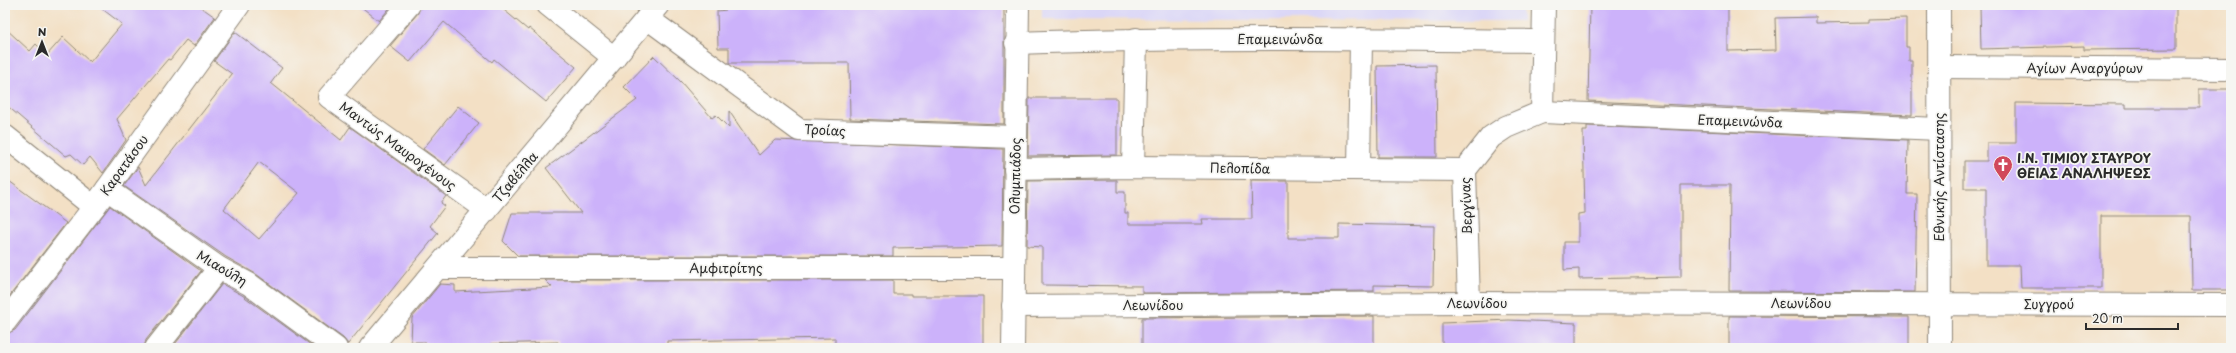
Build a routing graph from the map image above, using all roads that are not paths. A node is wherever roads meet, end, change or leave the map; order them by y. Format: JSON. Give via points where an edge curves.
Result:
{"nodes":[{"id":1,"x":239,"y":5,"type":"edge"},
{"id":2,"x":409,"y":5,"type":"edge"},
{"id":3,"x":548,"y":5,"type":"edge"},
{"id":4,"x":1018,"y":5,"type":"edge"},
{"id":5,"x":1544,"y":5,"type":"edge"},
{"id":6,"x":1939,"y":5,"type":"edge"},
{"id":7,"x":652,"y":12,"type":"edge"},
{"id":8,"x":1136,"y":39,"type":"junction"},
{"id":9,"x":1361,"y":39,"type":"junction"},
{"id":10,"x":1544,"y":41,"type":"junction"},
{"id":11,"x":1016,"y":44,"type":"junction"},
{"id":12,"x":614,"y":58,"type":"junction"},
{"id":13,"x":1939,"y":67,"type":"junction"},
{"id":14,"x":2231,"y":69,"type":"edge"},
{"id":15,"x":1542,"y":112,"type":"junction"},
{"id":16,"x":1939,"y":129,"type":"junction"},
{"id":17,"x":5,"y":136,"type":"edge"},
{"id":18,"x":1015,"y":137,"type":"junction"},
{"id":19,"x":1133,"y":167,"type":"junction"},
{"id":20,"x":1015,"y":169,"type":"junction"},
{"id":21,"x":1359,"y":169,"type":"junction"},
{"id":22,"x":1465,"y":170,"type":"junction"},
{"id":23,"x":107,"y":189,"type":"junction"},
{"id":24,"x":94,"y":207,"type":"junction"},
{"id":25,"x":487,"y":210,"type":"junction"},
{"id":26,"x":219,"y":268,"type":"junction"},
{"id":27,"x":438,"y":268,"type":"junction"},
{"id":28,"x":1014,"y":268,"type":"junction"},
{"id":29,"x":1469,"y":303,"type":"junction"},
{"id":30,"x":1940,"y":304,"type":"junction"},
{"id":31,"x":2231,"y":305,"type":"edge"},
{"id":32,"x":1013,"y":306,"type":"junction"},
{"id":33,"x":5,"y":322,"type":"edge"},
{"id":34,"x":156,"y":348,"type":"edge"},
{"id":35,"x":336,"y":348,"type":"edge"},
{"id":36,"x":370,"y":348,"type":"edge"},
{"id":37,"x":1013,"y":348,"type":"edge"},
{"id":38,"x":1940,"y":348,"type":"edge"}],
"edges":[{"from":1,"to":23,"type":"street","name":"Καρατάσου"},
{"from":2,"to":25,"type":"street","name":"Μαντώς Μαυρογένους","via":[[329,97]]},
{"from":3,"to":12,"type":"street"},
{"from":4,"to":11,"type":"street","name":"Ολυμπιάδος"},
{"from":5,"to":10,"type":"street"},
{"from":6,"to":13,"type":"street","name":"Εθνικής Αντίστασης"},
{"from":7,"to":12,"type":"street","name":"Τζαβέλλα"},
{"from":7,"to":18,"type":"street","name":"Τροίας","via":[[799,130]]},
{"from":8,"to":9,"type":"street","name":"Επαμεινώνδα"},
{"from":8,"to":11,"type":"street","name":"Επαμεινώνδα"},
{"from":8,"to":19,"type":"street"},
{"from":9,"to":10,"type":"street","name":"Επαμεινώνδα"},
{"from":9,"to":21,"type":"street"},
{"from":10,"to":15,"type":"street"},
{"from":11,"to":18,"type":"street","name":"Ολυμπιάδος"},
{"from":12,"to":25,"type":"street","name":"Τζαβέλλα"},
{"from":13,"to":14,"type":"street","name":"Αγίων Αναργύρων"},
{"from":13,"to":16,"type":"street","name":"Εθνικής Αντίστασης"},
{"from":15,"to":16,"type":"street","name":"Επαμεινώνδα"},
{"from":15,"to":22,"type":"street","name":"Βεργίνας","via":[[1506,127],[1491,137]]},
{"from":16,"to":30,"type":"street","name":"Εθνικής Αντίστασης"},
{"from":17,"to":24,"type":"street"},
{"from":18,"to":20,"type":"street","name":"Ολυμπιάδος"},
{"from":19,"to":20,"type":"street","name":"Πελοπίδα"},
{"from":19,"to":21,"type":"street","name":"Πελοπίδα"},
{"from":20,"to":28,"type":"street","name":"Ολυμπιάδος"},
{"from":21,"to":22,"type":"street","name":"Πελοπίδα"},
{"from":22,"to":29,"type":"street","name":"Βεργίνας"},
{"from":23,"to":24,"type":"street","name":"Καρατάσου"},
{"from":23,"to":26,"type":"street","name":"Μιαούλη"},
{"from":24,"to":33,"type":"street","name":"Καρατάσου"},
{"from":25,"to":27,"type":"street","name":"Τζαβέλλα"},
{"from":26,"to":34,"type":"street"},
{"from":26,"to":35,"type":"street","name":"Μιαούλη","via":[[249,284]]},
{"from":27,"to":28,"type":"street","name":"Αμφιτρίτης"},
{"from":27,"to":36,"type":"street","name":"Τζαβέλλα"},
{"from":28,"to":32,"type":"street","name":"Ολυμπιάδος"},
{"from":29,"to":30,"type":"street","name":"Λεωνίδου"},
{"from":29,"to":32,"type":"street","name":"Λεωνίδου"},
{"from":30,"to":31,"type":"street","name":"Συγγρού"},
{"from":30,"to":38,"type":"street","name":"Εθνικής Αντίστασης"},
{"from":32,"to":37,"type":"street","name":"Ολυμπιάδος"}]}
